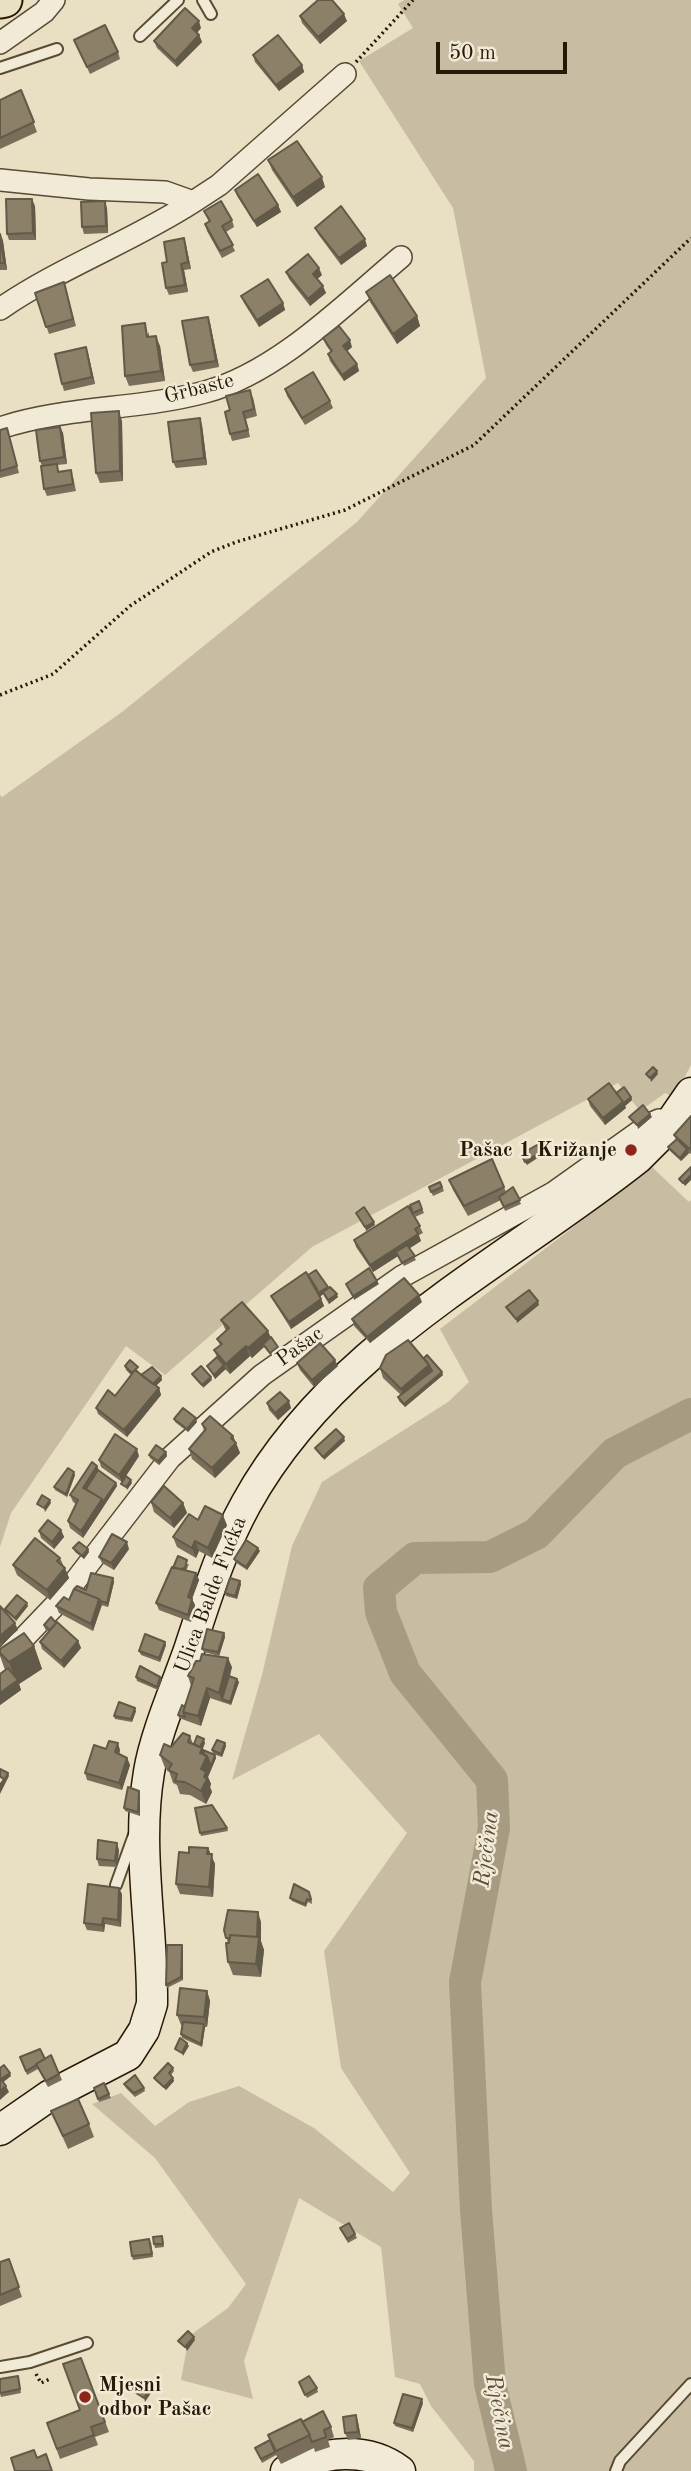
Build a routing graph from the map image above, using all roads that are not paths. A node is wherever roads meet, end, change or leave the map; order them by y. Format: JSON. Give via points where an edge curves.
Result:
{"nodes":[{"id":1,"x":54,"y":0,"type":"edge"},
{"id":2,"x":178,"y":0,"type":"edge"},
{"id":3,"x":203,"y":0,"type":"edge"},
{"id":4,"x":211,"y":14,"type":"dead end"},
{"id":5,"x":140,"y":36,"type":"dead end"},
{"id":6,"x":0,"y":43,"type":"edge"},
{"id":7,"x":57,"y":49,"type":"dead end"},
{"id":8,"x":0,"y":68,"type":"edge"},
{"id":9,"x":345,"y":74,"type":"road end"},
{"id":10,"x":0,"y":180,"type":"edge"},
{"id":11,"x":193,"y":202,"type":"junction"},
{"id":12,"x":401,"y":257,"type":"dead end"},
{"id":13,"x":0,"y":309,"type":"edge"},
{"id":14,"x":0,"y":428,"type":"edge"},
{"id":15,"x":691,"y":1093,"type":"edge"},
{"id":16,"x":671,"y":1122,"type":"junction"},
{"id":17,"x":0,"y":1663,"type":"edge"},
{"id":18,"x":144,"y":1821,"type":"junction"},
{"id":19,"x":116,"y":1885,"type":"edge"},
{"id":20,"x":0,"y":2130,"type":"edge"},
{"id":21,"x":87,"y":2343,"type":"dead end"},
{"id":22,"x":0,"y":2367,"type":"edge"},
{"id":23,"x":691,"y":2384,"type":"edge"},
{"id":24,"x":286,"y":2471,"type":"edge"},
{"id":25,"x":400,"y":2471,"type":"edge"},
{"id":26,"x":616,"y":2471,"type":"edge"}],
"edges":[{"from":1,"to":6,"type":"street"},
{"from":2,"to":5,"type":"lane"},
{"from":3,"to":4,"type":"lane"},
{"from":7,"to":8,"type":"lane"},
{"from":9,"to":11,"type":"street","via":[[219,185]]},
{"from":10,"to":11,"type":"street","via":[[165,191]]},
{"from":11,"to":13,"type":"street"},
{"from":12,"to":14,"type":"street","name":"Grbaste","via":[[329,318],[234,383],[204,393],[83,409]]},
{"from":15,"to":16,"type":"main road","name":"Ulica Balde Fućka"},
{"from":16,"to":17,"type":"street","name":"Pašac","via":[[650,1124],[553,1193],[401,1277],[262,1375],[170,1458],[63,1597]]},
{"from":16,"to":18,"type":"main road","name":"Ulica Balde Fućka","via":[[622,1171],[412,1321],[335,1388],[297,1430],[245,1505],[211,1583],[149,1770]]},
{"from":18,"to":19,"type":"lane","via":[[134,1835]]},
{"from":18,"to":20,"type":"main road","name":"Ulica Balde Fućka","via":[[152,1959],[152,2004],[144,2029],[128,2055],[49,2096]]},
{"from":21,"to":22,"type":"lane"},
{"from":23,"to":26,"type":"lane"},
{"from":24,"to":25,"type":"main road","via":[[328,2454],[361,2454]]}]}
